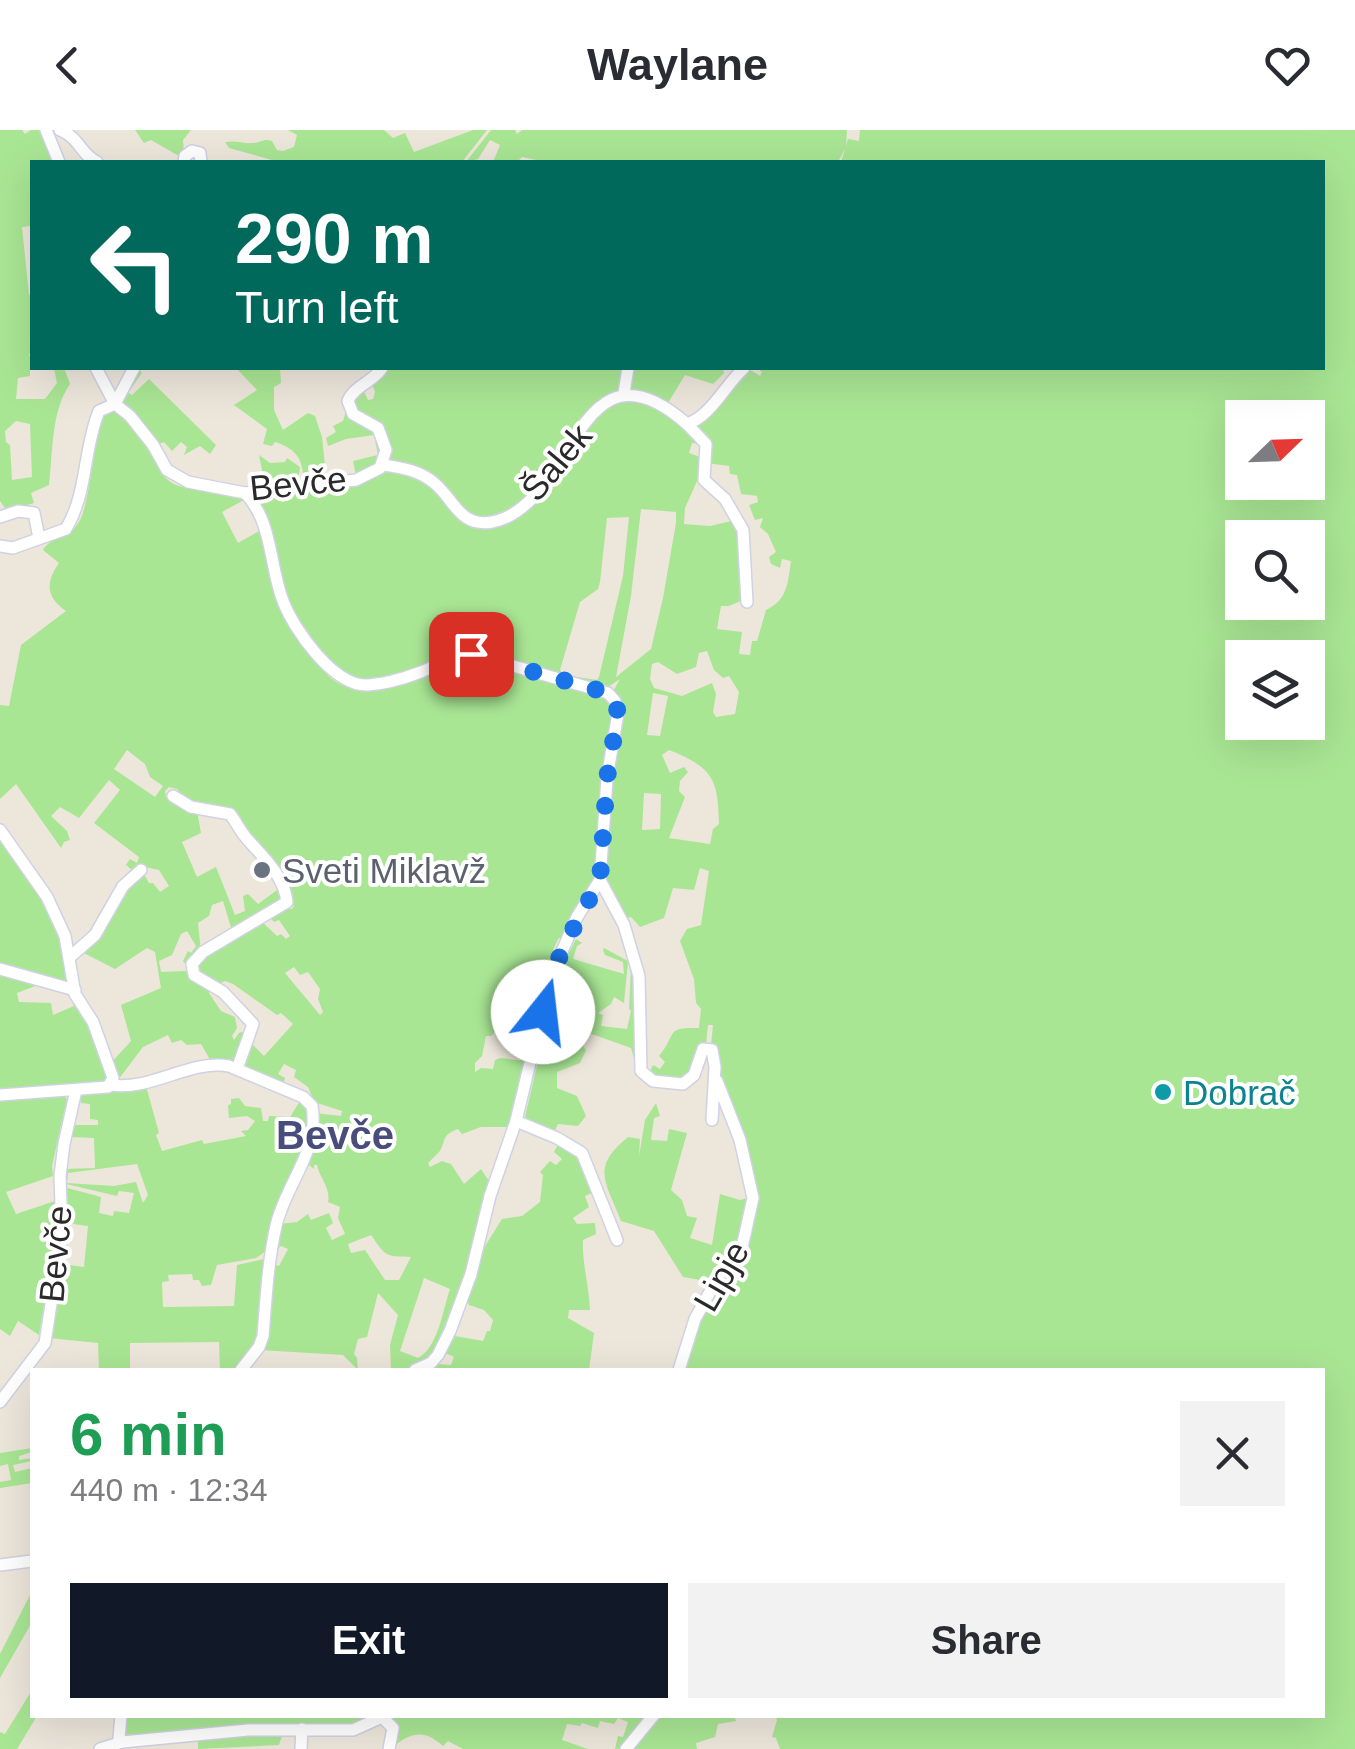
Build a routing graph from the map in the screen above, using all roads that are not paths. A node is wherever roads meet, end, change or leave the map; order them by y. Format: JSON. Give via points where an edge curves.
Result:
{"nodes":[{"id":1,"x":46,"y":130,"type":"edge"},
{"id":2,"x":60,"y":130,"type":"edge"},
{"id":3,"x":58,"y":160,"type":"edge"},
{"id":4,"x":93,"y":160,"type":"edge"},
{"id":5,"x":184,"y":160,"type":"edge"},
{"id":6,"x":202,"y":160,"type":"edge"},
{"id":7,"x":97,"y":370,"type":"edge"},
{"id":8,"x":133,"y":370,"type":"edge"},
{"id":9,"x":381,"y":370,"type":"edge"},
{"id":10,"x":628,"y":370,"type":"edge"},
{"id":11,"x":742,"y":370,"type":"edge"},
{"id":12,"x":624,"y":393,"type":"junction"},
{"id":13,"x":115,"y":404,"type":"junction"},
{"id":14,"x":687,"y":424,"type":"junction"},
{"id":15,"x":383,"y":465,"type":"junction"},
{"id":16,"x":245,"y":492,"type":"junction"},
{"id":17,"x":0,"y":517,"type":"edge"},
{"id":18,"x":39,"y":538,"type":"junction"},
{"id":19,"x":0,"y":546,"type":"edge"},
{"id":20,"x":747,"y":602,"type":"dead end"},
{"id":21,"x":173,"y":796,"type":"dead end"},
{"id":22,"x":0,"y":830,"type":"edge"},
{"id":23,"x":141,"y":870,"type":"dead end"},
{"id":24,"x":600,"y":880,"type":"junction"},
{"id":25,"x":70,"y":957,"type":"junction"},
{"id":26,"x":0,"y":969,"type":"edge"},
{"id":27,"x":74,"y":990,"type":"junction"},
{"id":28,"x":715,"y":1067,"type":"junction"},
{"id":29,"x":237,"y":1069,"type":"junction"},
{"id":30,"x":111,"y":1085,"type":"junction"},
{"id":31,"x":76,"y":1090,"type":"junction"},
{"id":32,"x":0,"y":1095,"type":"edge"},
{"id":33,"x":712,"y":1120,"type":"dead end"},
{"id":34,"x":516,"y":1122,"type":"junction"},
{"id":35,"x":616,"y":1240,"type":"dead end"},
{"id":36,"x":243,"y":1368,"type":"edge"},
{"id":37,"x":420,"y":1368,"type":"edge"},
{"id":38,"x":680,"y":1368,"type":"edge"},
{"id":39,"x":0,"y":1402,"type":"edge"},
{"id":40,"x":30,"y":1561,"type":"edge"},
{"id":41,"x":3,"y":1564,"type":"edge"},
{"id":42,"x":121,"y":1718,"type":"edge"},
{"id":43,"x":380,"y":1718,"type":"edge"},
{"id":44,"x":383,"y":1718,"type":"edge"},
{"id":45,"x":652,"y":1718,"type":"edge"},
{"id":46,"x":302,"y":1729,"type":"junction"},
{"id":47,"x":122,"y":1742,"type":"junction"},
{"id":48,"x":100,"y":1749,"type":"edge"},
{"id":49,"x":301,"y":1749,"type":"edge"},
{"id":50,"x":389,"y":1749,"type":"edge"},
{"id":51,"x":626,"y":1749,"type":"edge"}],
"edges":[{"from":1,"to":3,"type":"street"},
{"from":2,"to":4,"type":"street"},
{"from":5,"to":6,"type":"street","via":[[192,151]]},
{"from":7,"to":13,"type":"street"},
{"from":8,"to":13,"type":"street"},
{"from":9,"to":15,"type":"street","name":"Bevče","via":[[348,402],[353,414],[378,428]]},
{"from":10,"to":12,"type":"street"},
{"from":11,"to":14,"type":"street","via":[[704,416]]},
{"from":12,"to":14,"type":"street","via":[[657,403]]},
{"from":12,"to":15,"type":"street","name":"Šalek","via":[[573,437],[527,501],[492,522],[472,522],[413,470]]},
{"from":13,"to":16,"type":"street","name":"Bevče","via":[[167,470],[188,482]]},
{"from":13,"to":18,"type":"street","via":[[99,411],[92,428],[74,515],[66,529]]},
{"from":14,"to":20,"type":"street","via":[[706,444],[704,480],[743,530]]},
{"from":15,"to":16,"type":"street","name":"Bevče","via":[[356,480]]},
{"from":16,"to":24,"type":"street","via":[[263,519],[283,602],[330,670],[350,683],[424,671],[456,653],[608,693],[618,713]]},
{"from":17,"to":18,"type":"street","via":[[34,513]]},
{"from":18,"to":19,"type":"street"},
{"from":21,"to":29,"type":"street","via":[[191,807],[230,814],[270,862],[286,894],[286,902],[192,964],[194,975],[223,992],[253,1024]]},
{"from":22,"to":25,"type":"street","via":[[47,897]]},
{"from":23,"to":25,"type":"street","via":[[122,886],[95,935]]},
{"from":24,"to":28,"type":"street","via":[[624,925],[639,976],[641,1070],[653,1081],[683,1084],[708,1048]]},
{"from":24,"to":34,"type":"street","via":[[550,979]]},
{"from":25,"to":27,"type":"street"},
{"from":26,"to":27,"type":"street"},
{"from":27,"to":30,"type":"street","via":[[94,1022]]},
{"from":28,"to":33,"type":"street"},
{"from":28,"to":38,"type":"street","name":"Lipje","via":[[753,1198],[743,1243],[695,1319]]},
{"from":29,"to":30,"type":"street","via":[[217,1064],[154,1082]]},
{"from":29,"to":36,"type":"street","via":[[303,1097],[313,1113],[303,1164],[276,1226],[263,1336]]},
{"from":30,"to":31,"type":"street"},
{"from":31,"to":32,"type":"street"},
{"from":31,"to":39,"type":"street","name":"Bevče","via":[[60,1176],[62,1233],[45,1343]]},
{"from":34,"to":35,"type":"street","via":[[582,1153]]},
{"from":34,"to":37,"type":"street","via":[[450,1331],[438,1355]]},
{"from":40,"to":41,"type":"street"},
{"from":42,"to":47,"type":"street"},
{"from":43,"to":46,"type":"street","via":[[353,1730]]},
{"from":44,"to":50,"type":"street","via":[[392,1728]]},
{"from":45,"to":51,"type":"street"},
{"from":46,"to":47,"type":"street"},
{"from":46,"to":49,"type":"street"},
{"from":47,"to":48,"type":"street"}]}
